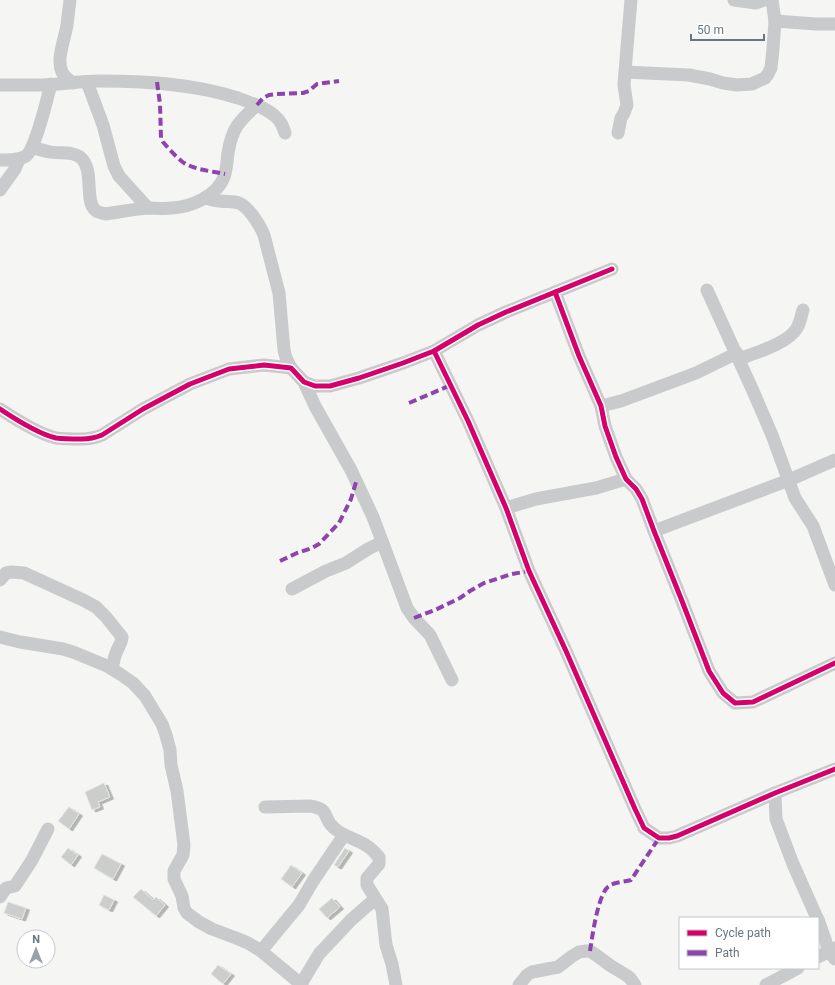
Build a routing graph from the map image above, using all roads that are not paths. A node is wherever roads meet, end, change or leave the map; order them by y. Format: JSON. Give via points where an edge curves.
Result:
{"nodes":[{"id":1,"x":70,"y":0,"type":"edge"},
{"id":2,"x":632,"y":0,"type":"edge"},
{"id":3,"x":734,"y":0,"type":"edge"},
{"id":4,"x":764,"y":0,"type":"edge"},
{"id":5,"x":772,"y":0,"type":"edge"},
{"id":6,"x":775,"y":21,"type":"junction"},
{"id":7,"x":835,"y":24,"type":"edge"},
{"id":8,"x":625,"y":72,"type":"junction"},
{"id":9,"x":87,"y":82,"type":"junction"},
{"id":10,"x":73,"y":83,"type":"junction"},
{"id":11,"x":0,"y":84,"type":"edge"},
{"id":12,"x":51,"y":84,"type":"junction"},
{"id":13,"x":257,"y":105,"type":"junction"},
{"id":14,"x":285,"y":133,"type":"dead end"},
{"id":15,"x":618,"y":133,"type":"dead end"},
{"id":16,"x":32,"y":148,"type":"junction"},
{"id":17,"x":20,"y":159,"type":"junction"},
{"id":18,"x":0,"y":160,"type":"edge"},
{"id":19,"x":0,"y":190,"type":"edge"},
{"id":20,"x":205,"y":198,"type":"junction"},
{"id":21,"x":148,"y":208,"type":"junction"},
{"id":22,"x":612,"y":269,"type":"dead end"},
{"id":23,"x":707,"y":290,"type":"dead end"},
{"id":24,"x":555,"y":292,"type":"junction"},
{"id":25,"x":803,"y":310,"type":"dead end"},
{"id":26,"x":434,"y":351,"type":"junction"},
{"id":27,"x":738,"y":356,"type":"junction"},
{"id":28,"x":291,"y":368,"type":"junction"},
{"id":29,"x":304,"y":382,"type":"junction"},
{"id":30,"x":601,"y":406,"type":"junction"},
{"id":31,"x":0,"y":409,"type":"edge"},
{"id":32,"x":835,"y":460,"type":"edge"},
{"id":33,"x":626,"y":479,"type":"junction"},
{"id":34,"x":789,"y":480,"type":"junction"},
{"id":35,"x":506,"y":508,"type":"junction"},
{"id":36,"x":654,"y":531,"type":"junction"},
{"id":37,"x":382,"y":542,"type":"junction"},
{"id":38,"x":0,"y":580,"type":"edge"},
{"id":39,"x":835,"y":585,"type":"edge"},
{"id":40,"x":292,"y":589,"type":"dead end"},
{"id":41,"x":0,"y":637,"type":"edge"},
{"id":42,"x":835,"y":663,"type":"edge"},
{"id":43,"x":112,"y":669,"type":"junction"},
{"id":44,"x":452,"y":680,"type":"dead end"},
{"id":45,"x":835,"y":769,"type":"edge"},
{"id":46,"x":775,"y":793,"type":"junction"},
{"id":47,"x":265,"y":807,"type":"dead end"},
{"id":48,"x":48,"y":829,"type":"dead end"},
{"id":49,"x":344,"y":835,"type":"junction"},
{"id":50,"x":0,"y":897,"type":"edge"},
{"id":51,"x":375,"y":898,"type":"junction"},
{"id":52,"x":817,"y":917,"type":"edge"},
{"id":53,"x":819,"y":922,"type":"edge"},
{"id":54,"x":261,"y":951,"type":"junction"},
{"id":55,"x":829,"y":954,"type":"edge"},
{"id":56,"x":796,"y":969,"type":"edge"},
{"id":57,"x":301,"y":984,"type":"edge"},
{"id":58,"x":396,"y":985,"type":"edge"},
{"id":59,"x":519,"y":985,"type":"edge"},
{"id":60,"x":635,"y":985,"type":"edge"},
{"id":61,"x":766,"y":985,"type":"edge"}],
"edges":[{"from":1,"to":10,"type":"street","via":[[60,67],[65,77]]},
{"from":2,"to":8,"type":"street"},
{"from":3,"to":4,"type":"street","via":[[756,3]]},
{"from":5,"to":6,"type":"street"},
{"from":6,"to":7,"type":"street"},
{"from":6,"to":8,"type":"street","via":[[771,68],[765,78],[752,84],[723,83],[689,75]]},
{"from":8,"to":15,"type":"street","via":[[627,105]]},
{"from":9,"to":10,"type":"street"},
{"from":9,"to":13,"type":"street","via":[[172,84],[227,94]]},
{"from":9,"to":21,"type":"street","via":[[103,125],[114,166]]},
{"from":10,"to":12,"type":"street"},
{"from":11,"to":12,"type":"street"},
{"from":12,"to":16,"type":"street"},
{"from":13,"to":14,"type":"street","via":[[277,118]]},
{"from":13,"to":20,"type":"street","via":[[235,128],[231,136],[224,177],[213,193]]},
{"from":16,"to":17,"type":"street"},
{"from":16,"to":21,"type":"street","via":[[80,157],[86,164],[91,202],[99,213]]},
{"from":17,"to":18,"type":"street"},
{"from":17,"to":19,"type":"street"},
{"from":20,"to":21,"type":"street","via":[[187,206]]},
{"from":20,"to":28,"type":"street","via":[[241,204],[262,230],[279,293],[284,350]]},
{"from":22,"to":24,"type":"street"},
{"from":23,"to":27,"type":"street"},
{"from":24,"to":26,"type":"street","via":[[478,325]]},
{"from":24,"to":30,"type":"street"},
{"from":25,"to":27,"type":"street","via":[[797,329],[786,339],[771,347]]},
{"from":26,"to":29,"type":"street","via":[[330,386],[315,386]]},
{"from":26,"to":35,"type":"street"},
{"from":27,"to":30,"type":"street","via":[[621,401]]},
{"from":27,"to":34,"type":"street"},
{"from":28,"to":29,"type":"street"},
{"from":28,"to":31,"type":"street","via":[[264,365],[229,369],[190,384],[96,438],[67,440],[54,437],[36,430]]},
{"from":29,"to":37,"type":"street","via":[[351,470]]},
{"from":30,"to":33,"type":"street","via":[[605,426]]},
{"from":32,"to":34,"type":"street"},
{"from":33,"to":35,"type":"street"},
{"from":33,"to":36,"type":"street","via":[[642,499]]},
{"from":34,"to":36,"type":"street"},
{"from":34,"to":39,"type":"street","via":[[795,498],[813,526]]},
{"from":35,"to":46,"type":"street","via":[[529,571],[644,828],[659,838],[677,836]]},
{"from":36,"to":42,"type":"street","via":[[709,671],[723,693],[735,703],[753,702]]},
{"from":37,"to":40,"type":"street"},
{"from":37,"to":44,"type":"street","via":[[407,608],[430,635]]},
{"from":38,"to":43,"type":"street","via":[[6,573],[24,573],[96,607],[122,637]]},
{"from":41,"to":43,"type":"street","via":[[63,649]]},
{"from":43,"to":54,"type":"street","via":[[133,683],[145,696],[166,735],[184,845],[174,871],[174,879],[182,896],[184,908],[199,922]]},
{"from":45,"to":46,"type":"street"},
{"from":46,"to":52,"type":"street","via":[[776,819]]},
{"from":47,"to":49,"type":"street","via":[[317,807],[322,810],[332,827]]},
{"from":48,"to":50,"type":"street","via":[[15,886],[6,888]]},
{"from":49,"to":51,"type":"street","via":[[367,846],[379,857],[380,864],[367,878],[367,884]]},
{"from":49,"to":54,"type":"street","via":[[299,905]]},
{"from":51,"to":57,"type":"street","via":[[318,954]]},
{"from":51,"to":58,"type":"street","via":[[382,909],[386,945]]},
{"from":53,"to":55,"type":"street"},
{"from":54,"to":57,"type":"street"},
{"from":56,"to":61,"type":"street"},
{"from":59,"to":60,"type":"street","via":[[532,972],[558,967],[575,954],[586,951],[626,975]]}]}
